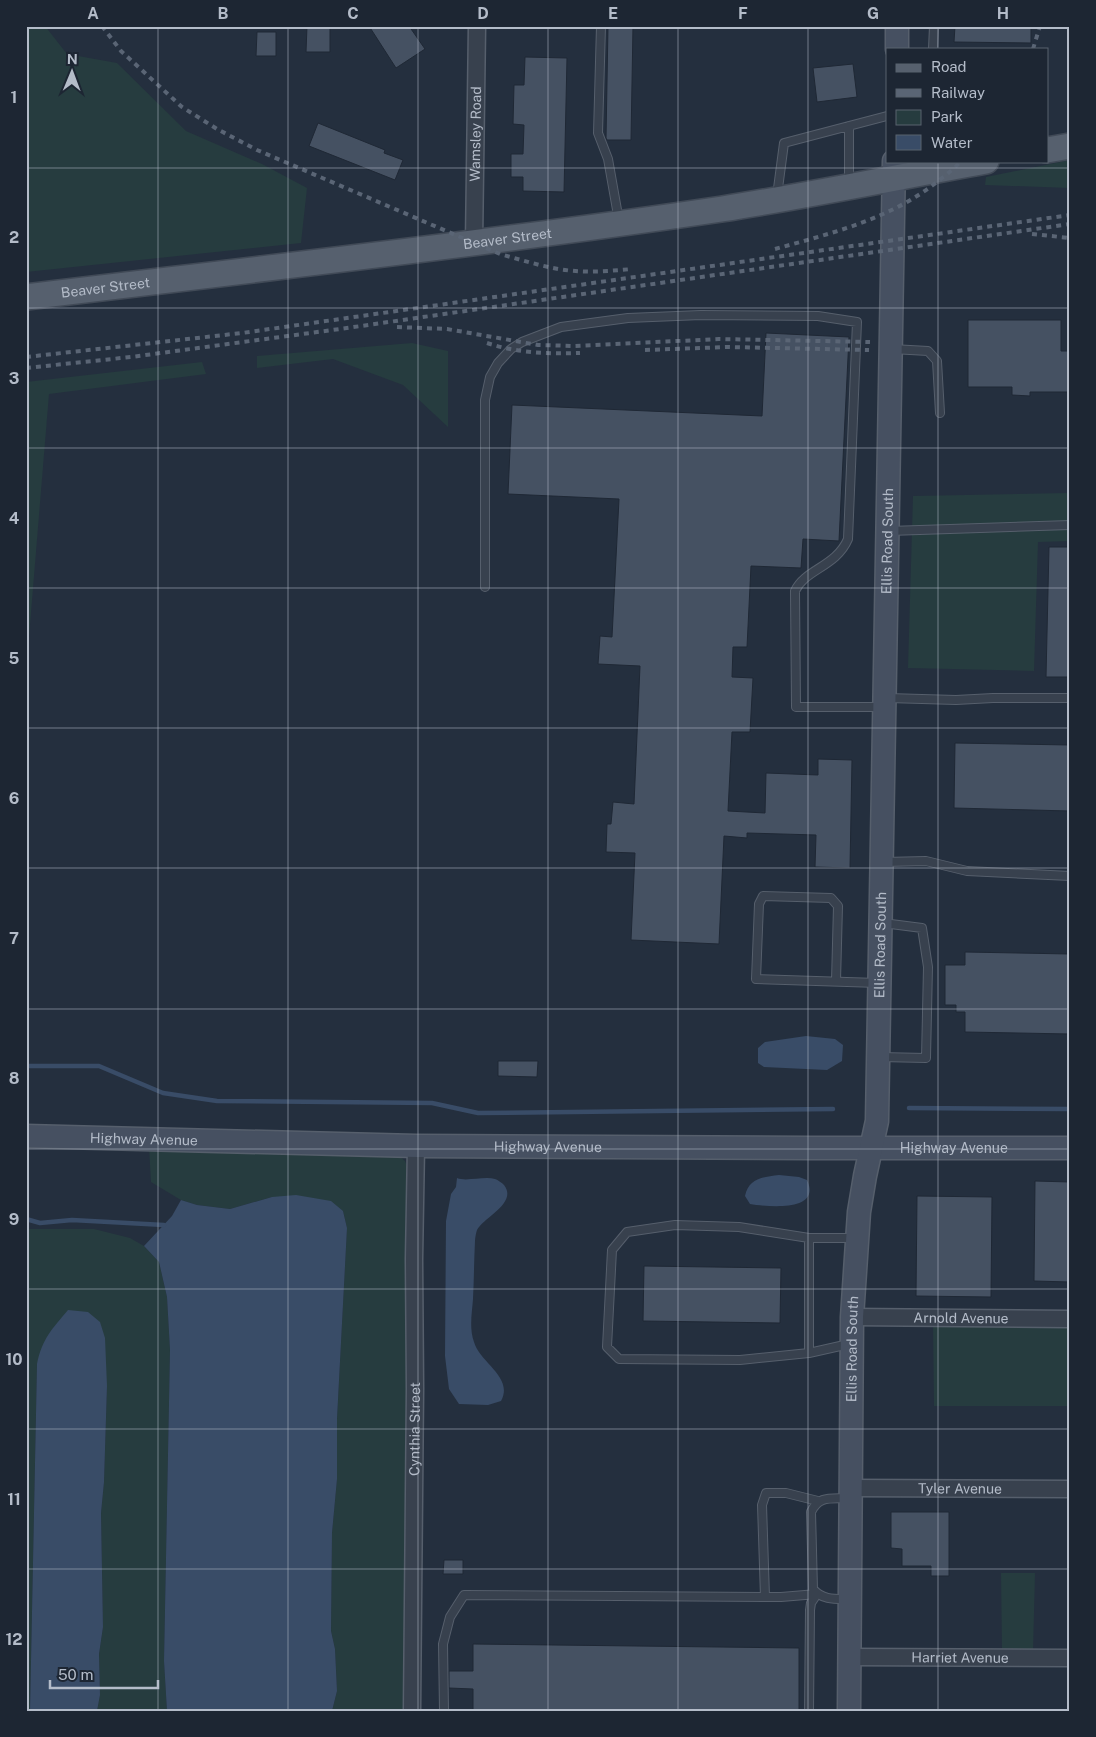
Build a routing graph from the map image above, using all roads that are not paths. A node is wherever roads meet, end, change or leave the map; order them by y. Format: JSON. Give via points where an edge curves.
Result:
{"nodes":[{"id":1,"x":477,"y":26,"type":"edge"},
{"id":2,"x":601,"y":26,"type":"edge"},
{"id":3,"x":897,"y":26,"type":"edge"},
{"id":4,"x":934,"y":26,"type":"edge"},
{"id":5,"x":897,"y":48,"type":"edge"},
{"id":6,"x":933,"y":48,"type":"edge"},
{"id":7,"x":886,"y":116,"type":"edge"},
{"id":8,"x":849,"y":126,"type":"junction"},
{"id":9,"x":1070,"y":146,"type":"edge"},
{"id":10,"x":1048,"y":150,"type":"edge"},
{"id":11,"x":976,"y":162,"type":"edge"},
{"id":12,"x":894,"y":170,"type":"edge"},
{"id":13,"x":849,"y":186,"type":"junction"},
{"id":14,"x":777,"y":199,"type":"junction"},
{"id":15,"x":620,"y":223,"type":"junction"},
{"id":16,"x":474,"y":243,"type":"junction"},
{"id":17,"x":26,"y":297,"type":"edge"},
{"id":18,"x":892,"y":349,"type":"junction"},
{"id":19,"x":940,"y":413,"type":"dead end"},
{"id":20,"x":1070,"y":525,"type":"edge"},
{"id":21,"x":889,"y":531,"type":"junction"},
{"id":22,"x":484,"y":588,"type":"dead end"},
{"id":23,"x":1070,"y":698,"type":"edge"},
{"id":24,"x":886,"y":702,"type":"junction"},
{"id":25,"x":882,"y":862,"type":"junction"},
{"id":26,"x":1070,"y":876,"type":"edge"},
{"id":27,"x":881,"y":922,"type":"junction"},
{"id":28,"x":836,"y":981,"type":"junction"},
{"id":29,"x":880,"y":983,"type":"junction"},
{"id":30,"x":878,"y":1057,"type":"junction"},
{"id":31,"x":27,"y":1136,"type":"edge"},
{"id":32,"x":416,"y":1146,"type":"junction"},
{"id":33,"x":872,"y":1147,"type":"junction"},
{"id":34,"x":1070,"y":1148,"type":"edge"},
{"id":35,"x":809,"y":1238,"type":"junction"},
{"id":36,"x":856,"y":1238,"type":"junction"},
{"id":37,"x":852,"y":1317,"type":"junction"},
{"id":38,"x":1070,"y":1319,"type":"edge"},
{"id":39,"x":851,"y":1344,"type":"junction"},
{"id":40,"x":809,"y":1353,"type":"junction"},
{"id":41,"x":1070,"y":1489,"type":"edge"},
{"id":42,"x":850,"y":1493,"type":"junction"},
{"id":43,"x":818,"y":1501,"type":"junction"},
{"id":44,"x":817,"y":1594,"type":"junction"},
{"id":45,"x":765,"y":1597,"type":"junction"},
{"id":46,"x":850,"y":1599,"type":"junction"},
{"id":47,"x":850,"y":1656,"type":"junction"},
{"id":48,"x":1070,"y":1658,"type":"edge"},
{"id":49,"x":412,"y":1711,"type":"edge"},
{"id":50,"x":444,"y":1711,"type":"edge"},
{"id":51,"x":810,"y":1711,"type":"edge"},
{"id":52,"x":849,"y":1711,"type":"edge"}],
"edges":[{"from":1,"to":16,"type":"street","name":"Wamsley Road"},
{"from":2,"to":15,"type":"lane","via":[[598,133],[608,159]]},
{"from":3,"to":5,"type":"street"},
{"from":4,"to":6,"type":"lane"},
{"from":7,"to":8,"type":"lane"},
{"from":8,"to":13,"type":"lane"},
{"from":8,"to":14,"type":"lane","via":[[784,143]]},
{"from":9,"to":10,"type":"main road"},
{"from":11,"to":12,"type":"main road","name":"Beaver Street"},
{"from":12,"to":13,"type":"main road","name":"Beaver Street"},
{"from":12,"to":18,"type":"street","name":"Ellis Road South"},
{"from":13,"to":14,"type":"main road","name":"Beaver Street"},
{"from":14,"to":15,"type":"main road","name":"Beaver Street"},
{"from":15,"to":16,"type":"main road","name":"Beaver Street"},
{"from":16,"to":17,"type":"main road","name":"Beaver Street"},
{"from":18,"to":19,"type":"lane","via":[[928,351],[937,361]]},
{"from":18,"to":21,"type":"street","name":"Ellis Road South"},
{"from":20,"to":21,"type":"lane"},
{"from":21,"to":24,"type":"street","name":"Ellis Road South"},
{"from":22,"to":24,"type":"lane","via":[[485,400],[490,377],[511,349],[561,327],[628,318],[818,316],[856,322],[848,539],[834,560],[798,584],[795,591],[796,707]]},
{"from":23,"to":24,"type":"lane"},
{"from":24,"to":25,"type":"street","name":"Ellis Road South"},
{"from":25,"to":26,"type":"lane","via":[[926,862],[967,871]]},
{"from":25,"to":27,"type":"street","name":"Ellis Road South"},
{"from":27,"to":29,"type":"street","name":"Ellis Road South"},
{"from":27,"to":30,"type":"lane","via":[[922,928],[928,967],[926,1058]]},
{"from":28,"to":28,"type":"lane","via":[[756,979],[759,904],[763,896],[831,898],[838,906]]},
{"from":28,"to":29,"type":"lane"},
{"from":29,"to":30,"type":"street","name":"Ellis Road South"},
{"from":30,"to":33,"type":"street","name":"Ellis Road South","via":[[877,1121]]},
{"from":31,"to":32,"type":"street","name":"Highway Avenue"},
{"from":32,"to":33,"type":"street","name":"Highway Avenue"},
{"from":32,"to":49,"type":"street","name":"Cynthia Street"},
{"from":33,"to":34,"type":"street","name":"Highway Avenue"},
{"from":33,"to":36,"type":"street","name":"Ellis Road South"},
{"from":35,"to":36,"type":"lane"},
{"from":35,"to":40,"type":"lane"},
{"from":35,"to":40,"type":"lane","via":[[739,1227],[675,1225],[627,1232],[612,1250],[607,1347],[620,1359],[740,1360]]},
{"from":36,"to":37,"type":"street","name":"Ellis Road South"},
{"from":37,"to":38,"type":"street","name":"Arnold Avenue"},
{"from":37,"to":39,"type":"street","name":"Ellis Road South"},
{"from":39,"to":40,"type":"lane"},
{"from":39,"to":42,"type":"street","name":"Ellis Road South"},
{"from":41,"to":42,"type":"street","name":"Tyler Avenue"},
{"from":42,"to":43,"type":"lane"},
{"from":42,"to":46,"type":"street","name":"Ellis Road South"},
{"from":43,"to":44,"type":"lane","via":[[811,1512],[812,1583]]},
{"from":43,"to":45,"type":"lane","via":[[786,1493],[766,1493],[762,1505]]},
{"from":44,"to":45,"type":"lane"},
{"from":44,"to":46,"type":"lane","via":[[824,1598]]},
{"from":44,"to":51,"type":"lane","via":[[810,1610]]},
{"from":45,"to":50,"type":"lane","via":[[464,1596],[450,1618],[443,1644]]},
{"from":46,"to":47,"type":"street","name":"Ellis Road South"},
{"from":47,"to":48,"type":"street","name":"Harriet Avenue"},
{"from":47,"to":52,"type":"street","name":"Ellis Road South"}]}
